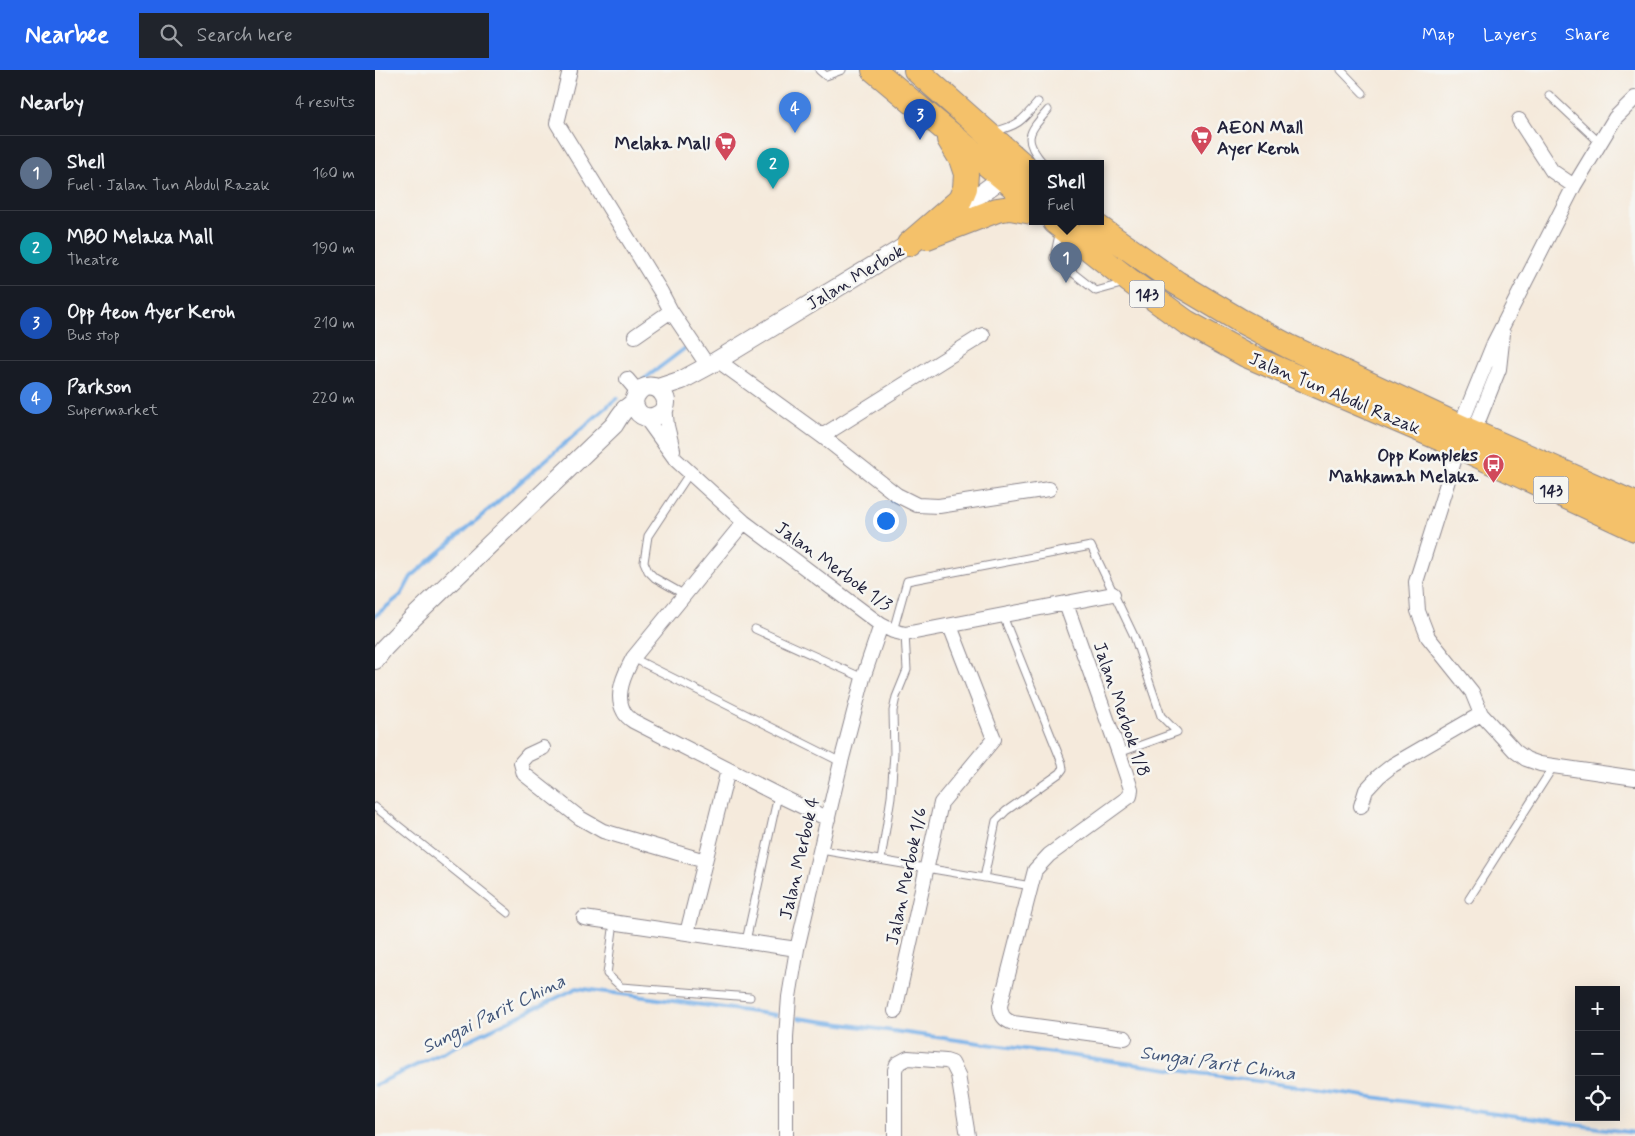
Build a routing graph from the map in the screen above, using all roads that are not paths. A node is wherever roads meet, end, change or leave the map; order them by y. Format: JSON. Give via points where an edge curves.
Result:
{"nodes":[{"id":1,"x":570,"y":70,"type":"edge"},
{"id":2,"x":819,"y":70,"type":"edge"},
{"id":3,"x":842,"y":70,"type":"edge"},
{"id":4,"x":875,"y":70,"type":"edge"},
{"id":5,"x":1341,"y":70,"type":"edge"},
{"id":6,"x":923,"y":73,"type":"edge"},
{"id":7,"x":1363,"y":93,"type":"dead end"},
{"id":8,"x":1549,"y":95,"type":"dead end"},
{"id":9,"x":1038,"y":102,"type":"dead end"},
{"id":10,"x":1633,"y":104,"type":"edge"},
{"id":11,"x":1048,"y":110,"type":"dead end"},
{"id":12,"x":931,"y":117,"type":"junction"},
{"id":13,"x":1519,"y":120,"type":"dead end"},
{"id":14,"x":987,"y":133,"type":"junction"},
{"id":15,"x":1600,"y":143,"type":"junction"},
{"id":16,"x":1025,"y":169,"type":"edge"},
{"id":17,"x":1574,"y":186,"type":"junction"},
{"id":18,"x":1029,"y":188,"type":"edge"},
{"id":19,"x":1029,"y":211,"type":"edge"},
{"id":20,"x":1059,"y":225,"type":"edge"},
{"id":21,"x":1096,"y":225,"type":"edge"},
{"id":22,"x":909,"y":244,"type":"junction"},
{"id":23,"x":671,"y":311,"type":"junction"},
{"id":24,"x":1504,"y":323,"type":"junction"},
{"id":25,"x":983,"y":335,"type":"dead end"},
{"id":26,"x":635,"y":336,"type":"dead end"},
{"id":27,"x":713,"y":363,"type":"junction"},
{"id":28,"x":663,"y":398,"type":"junction"},
{"id":29,"x":637,"y":401,"type":"junction"},
{"id":30,"x":821,"y":436,"type":"junction"},
{"id":31,"x":1461,"y":442,"type":"junction"},
{"id":32,"x":675,"y":460,"type":"junction"},
{"id":33,"x":689,"y":474,"type":"junction"},
{"id":34,"x":1049,"y":489,"type":"dead end"},
{"id":35,"x":1635,"y":504,"type":"edge"},
{"id":36,"x":744,"y":522,"type":"junction"},
{"id":37,"x":1635,"y":529,"type":"edge"},
{"id":38,"x":1113,"y":594,"type":"junction"},
{"id":39,"x":685,"y":595,"type":"junction"},
{"id":40,"x":1066,"y":604,"type":"junction"},
{"id":41,"x":1003,"y":616,"type":"junction"},
{"id":42,"x":949,"y":626,"type":"junction"},
{"id":43,"x":755,"y":629,"type":"dead end"},
{"id":44,"x":893,"y":630,"type":"junction"},
{"id":45,"x":378,"y":654,"type":"edge"},
{"id":46,"x":633,"y":658,"type":"junction"},
{"id":47,"x":863,"y":678,"type":"junction"},
{"id":48,"x":1481,"y":714,"type":"junction"},
{"id":49,"x":543,"y":748,"type":"dead end"},
{"id":50,"x":1119,"y":753,"type":"junction"},
{"id":51,"x":841,"y":762,"type":"junction"},
{"id":52,"x":1553,"y":767,"type":"junction"},
{"id":53,"x":728,"y":770,"type":"junction"},
{"id":54,"x":1635,"y":778,"type":"edge"},
{"id":55,"x":778,"y":795,"type":"junction"},
{"id":56,"x":375,"y":806,"type":"edge"},
{"id":57,"x":1361,"y":806,"type":"dead end"},
{"id":58,"x":828,"y":819,"type":"junction"},
{"id":59,"x":821,"y":850,"type":"junction"},
{"id":60,"x":881,"y":860,"type":"junction"},
{"id":61,"x":705,"y":861,"type":"junction"},
{"id":62,"x":927,"y":868,"type":"junction"},
{"id":63,"x":984,"y":878,"type":"junction"},
{"id":64,"x":1031,"y":886,"type":"junction"},
{"id":65,"x":1469,"y":899,"type":"dead end"},
{"id":66,"x":508,"y":913,"type":"dead end"},
{"id":67,"x":585,"y":918,"type":"dead end"},
{"id":68,"x":614,"y":922,"type":"junction"},
{"id":69,"x":687,"y":933,"type":"junction"},
{"id":70,"x":746,"y":941,"type":"junction"},
{"id":71,"x":797,"y":949,"type":"junction"},
{"id":72,"x":750,"y":997,"type":"dead end"},
{"id":73,"x":895,"y":1011,"type":"dead end"},
{"id":74,"x":1125,"y":1038,"type":"dead end"},
{"id":75,"x":786,"y":1136,"type":"edge"},
{"id":76,"x":895,"y":1136,"type":"edge"},
{"id":77,"x":968,"y":1136,"type":"edge"}],
"edges":[{"from":1,"to":23,"type":"street","via":[[557,123]]},
{"from":2,"to":3,"type":"lane","via":[[826,76]]},
{"from":4,"to":12,"type":"highway"},
{"from":5,"to":7,"type":"lane"},
{"from":6,"to":14,"type":"highway"},
{"from":8,"to":15,"type":"lane"},
{"from":9,"to":14,"type":"lane","via":[[1021,122]]},
{"from":10,"to":15,"type":"street","via":[[1615,118]]},
{"from":11,"to":16,"type":"lane","via":[[1030,131],[1033,149]]},
{"from":12,"to":16,"type":"highway"},
{"from":12,"to":22,"type":"highway","via":[[961,159],[966,174],[965,188],[960,200]]},
{"from":13,"to":17,"type":"street","via":[[1552,171]]},
{"from":14,"to":16,"type":"highway"},
{"from":15,"to":17,"type":"street"},
{"from":16,"to":18,"type":"highway"},
{"from":16,"to":22,"type":"street","name":"Jalan Merbok"},
{"from":17,"to":24,"type":"street"},
{"from":19,"to":22,"type":"highway","via":[[1010,208],[997,210]]},
{"from":20,"to":31,"type":"highway","name":"Jalan Tun Abdul Razak","number":"143","via":[[1186,322],[1246,355]]},
{"from":21,"to":31,"type":"highway","name":"Jalan Tun Abdul Razak","number":"143","via":[[1177,282],[1239,320]]},
{"from":22,"to":27,"type":"street","name":"Jalan Merbok"},
{"from":23,"to":26,"type":"street"},
{"from":23,"to":27,"type":"street"},
{"from":24,"to":31,"type":"street","via":[[1494,343]]},
{"from":24,"to":31,"type":"street","via":[[1499,369]]},
{"from":25,"to":30,"type":"street"},
{"from":27,"to":28,"type":"street","name":"Jalan Merbok","via":[[682,380]]},
{"from":27,"to":30,"type":"street"},
{"from":28,"to":29,"type":"street","via":[[647,387]]},
{"from":28,"to":29,"type":"street","via":[[659,415],[650,418]]},
{"from":28,"to":32,"type":"street"},
{"from":29,"to":32,"type":"street","name":"Jalan Merbok 1/3"},
{"from":29,"to":45,"type":"street"},
{"from":30,"to":34,"type":"street","via":[[897,495],[917,505],[939,506]]},
{"from":31,"to":35,"type":"highway","name":"Jalan Tun Abdul Razak","number":"143"},
{"from":31,"to":37,"type":"highway","name":"Jalan Tun Abdul Razak","number":"143"},
{"from":31,"to":48,"type":"street","via":[[1416,582],[1418,610],[1428,637],[1472,692]]},
{"from":32,"to":33,"type":"street","name":"Jalan Merbok 1/3"},
{"from":33,"to":36,"type":"street","name":"Jalan Merbok 1/3"},
{"from":33,"to":39,"type":"lane","via":[[648,536],[644,562],[655,578]]},
{"from":36,"to":39,"type":"street"},
{"from":36,"to":44,"type":"street","name":"Jalan Merbok 1/3"},
{"from":38,"to":40,"type":"street"},
{"from":38,"to":44,"type":"lane","via":[[1091,546],[907,581]]},
{"from":38,"to":50,"type":"lane","via":[[1134,636],[1161,716],[1177,732]]},
{"from":39,"to":46,"type":"street"},
{"from":40,"to":41,"type":"street"},
{"from":40,"to":50,"type":"street","name":"Jalan Merbok 1/8"},
{"from":41,"to":42,"type":"street"},
{"from":41,"to":63,"type":"lane","via":[[1063,769],[1006,811],[997,822]]},
{"from":42,"to":44,"type":"street"},
{"from":42,"to":62,"type":"street","name":"Jalan Merbok 1/6","via":[[994,739],[941,803]]},
{"from":43,"to":47,"type":"lane"},
{"from":44,"to":47,"type":"street","name":"Jalan Merbok 4"},
{"from":44,"to":60,"type":"lane","via":[[907,670],[893,711],[891,797]]},
{"from":46,"to":51,"type":"lane"},
{"from":46,"to":53,"type":"street","via":[[621,687],[624,712],[633,721]]},
{"from":47,"to":51,"type":"street","name":"Jalan Merbok 4"},
{"from":48,"to":52,"type":"street","via":[[1515,751],[1526,759]]},
{"from":48,"to":57,"type":"street","via":[[1393,764],[1366,790]]},
{"from":49,"to":61,"type":"street","via":[[528,755],[521,763],[524,774],[580,818],[603,831]]},
{"from":50,"to":64,"type":"street","name":"Jalan Merbok 1/8","via":[[1131,788],[1130,796],[1041,862]]},
{"from":51,"to":58,"type":"street","name":"Jalan Merbok 4"},
{"from":52,"to":54,"type":"street"},
{"from":52,"to":65,"type":"lane"},
{"from":53,"to":55,"type":"street"},
{"from":53,"to":61,"type":"street"},
{"from":55,"to":58,"type":"street"},
{"from":55,"to":70,"type":"lane"},
{"from":56,"to":66,"type":"lane"},
{"from":58,"to":59,"type":"street","name":"Jalan Merbok 4"},
{"from":59,"to":60,"type":"lane"},
{"from":59,"to":71,"type":"street","name":"Jalan Merbok 4"},
{"from":60,"to":62,"type":"lane"},
{"from":61,"to":69,"type":"street"},
{"from":62,"to":63,"type":"lane"},
{"from":62,"to":73,"type":"street","name":"Jalan Merbok 1/6"},
{"from":63,"to":64,"type":"lane"},
{"from":64,"to":74,"type":"street","name":"Jalan Merbok 1/8","via":[[1000,1006],[1003,1017],[1013,1023]]},
{"from":67,"to":68,"type":"street"},
{"from":68,"to":69,"type":"street"},
{"from":68,"to":72,"type":"lane","via":[[607,974],[621,987]]},
{"from":69,"to":70,"type":"street"},
{"from":70,"to":71,"type":"street"},
{"from":71,"to":75,"type":"street","name":"Jalan Merbok 4","via":[[786,1037]]},
{"from":76,"to":77,"type":"street","via":[[895,1070],[897,1064],[908,1058],[952,1063],[958,1075]]}]}
